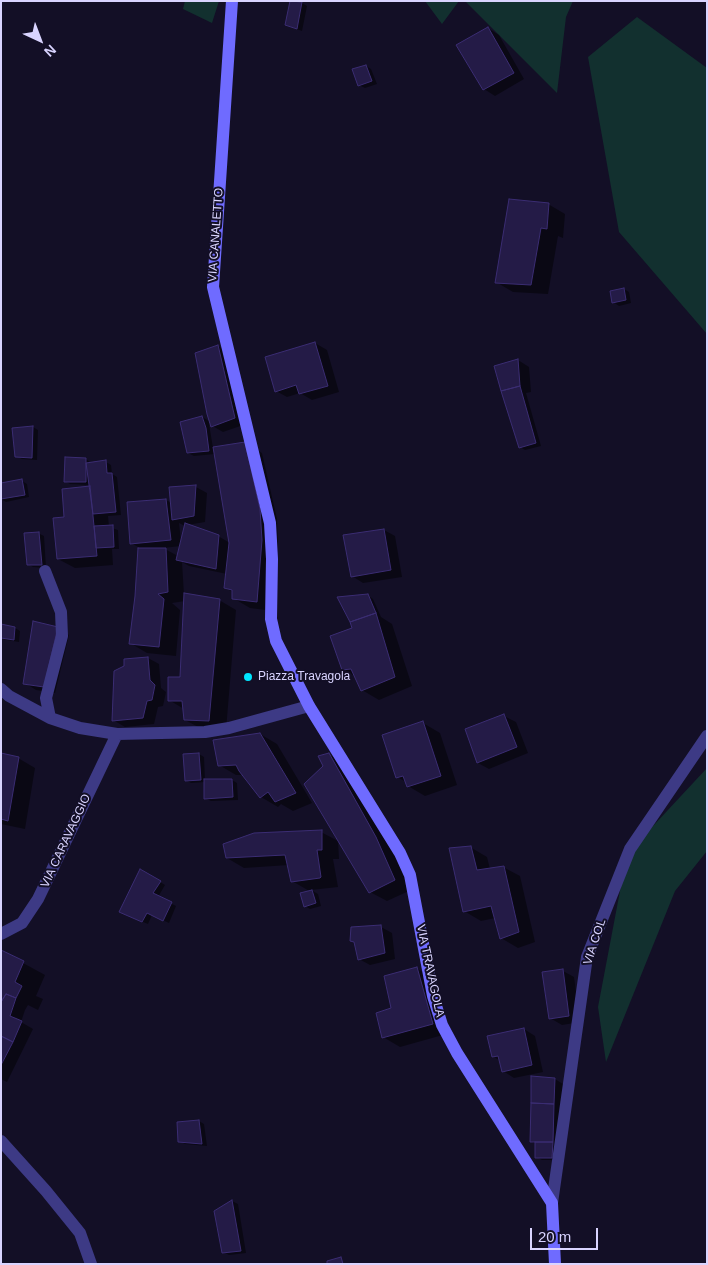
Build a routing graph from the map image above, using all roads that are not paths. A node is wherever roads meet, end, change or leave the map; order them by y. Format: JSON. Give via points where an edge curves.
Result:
{"nodes":[{"id":1,"x":232,"y":1,"type":"edge"},
{"id":2,"x":270,"y":523,"type":"joint"},
{"id":3,"x":45,"y":570,"type":"dead end"},
{"id":4,"x":1,"y":689,"type":"edge"},
{"id":5,"x":309,"y":706,"type":"junction"},
{"id":6,"x":50,"y":718,"type":"junction"},
{"id":7,"x":117,"y":734,"type":"junction"},
{"id":8,"x":707,"y":736,"type":"edge"},
{"id":9,"x":1,"y":934,"type":"edge"},
{"id":10,"x":1,"y":1141,"type":"edge"},
{"id":11,"x":552,"y":1204,"type":"junction"},
{"id":12,"x":91,"y":1264,"type":"edge"},
{"id":13,"x":555,"y":1264,"type":"edge"}],
"edges":[{"from":1,"to":2,"type":"street","name":"VIA CANALETTO","via":[[213,287]]},
{"from":2,"to":5,"type":"street","name":"VIA TRAVAGOLA","via":[[271,620],[276,641]]},
{"from":3,"to":6,"type":"street","via":[[61,612],[62,636],[46,698]]},
{"from":4,"to":6,"type":"street"},
{"from":5,"to":7,"type":"street","via":[[205,732]]},
{"from":5,"to":11,"type":"street","name":"VIA TRAVAGOLA","via":[[400,853],[410,875],[433,996],[442,1025]]},
{"from":6,"to":7,"type":"street","via":[[80,728]]},
{"from":7,"to":9,"type":"street","name":"VIA CARAVAGGIO","via":[[38,899],[22,923]]},
{"from":8,"to":11,"type":"street","name":"VIA COL","via":[[630,849],[587,957]]},
{"from":10,"to":12,"type":"street","via":[[80,1233]]},
{"from":11,"to":13,"type":"street","name":"VIA TRAVAGOLA"}]}
